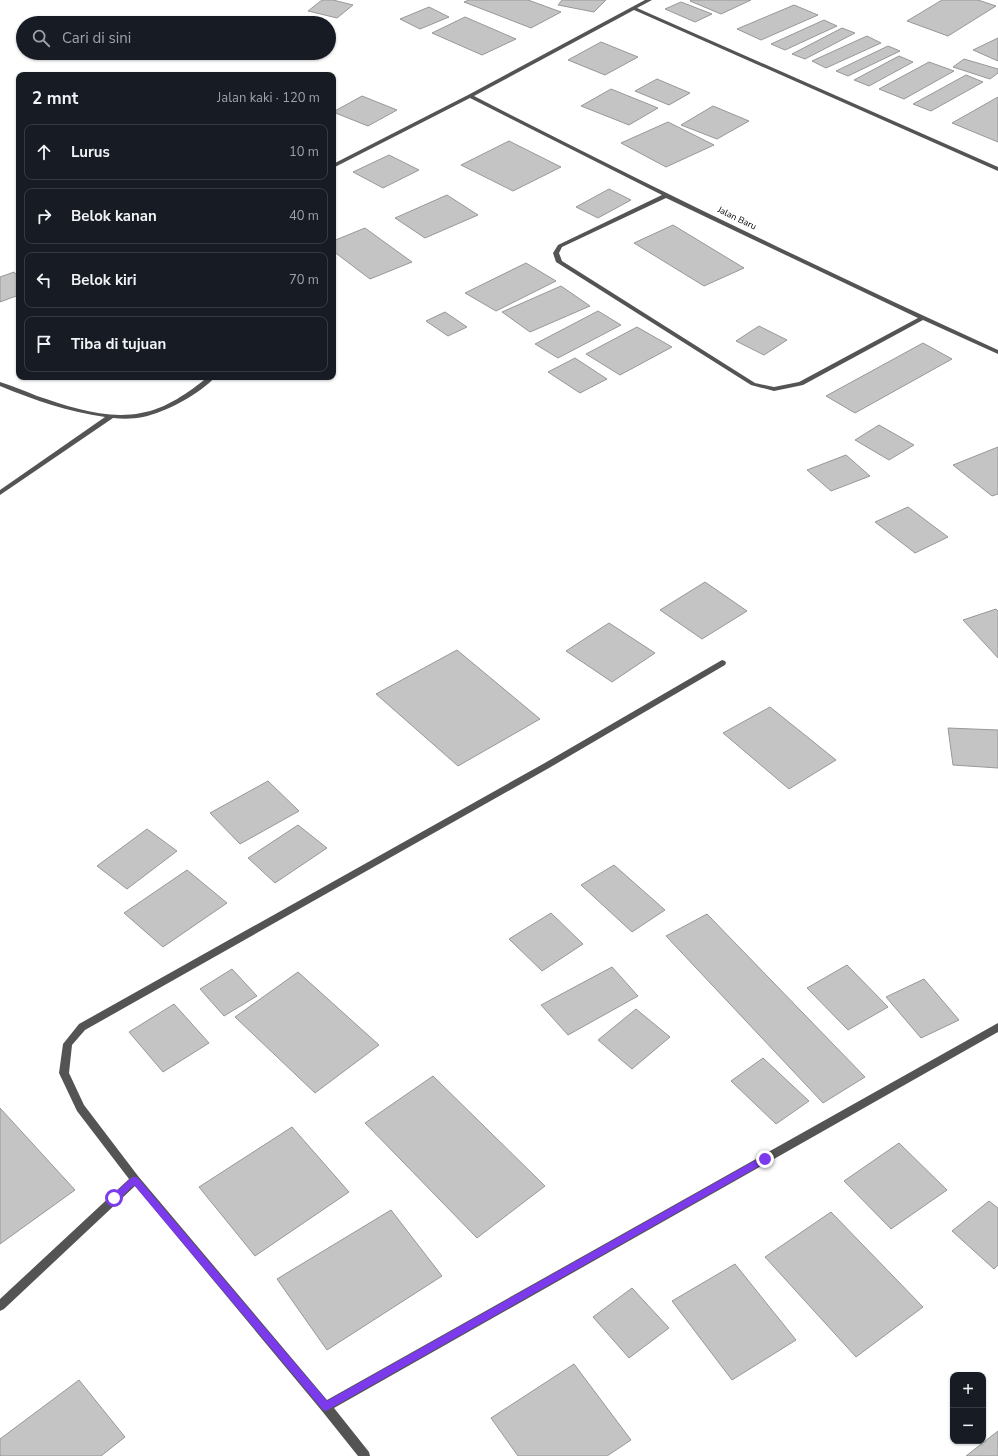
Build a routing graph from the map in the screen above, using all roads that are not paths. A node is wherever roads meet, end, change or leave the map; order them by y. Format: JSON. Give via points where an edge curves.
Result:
{"nodes":[{"id":1,"x":649,"y":0,"type":"edge"},
{"id":2,"x":635,"y":9,"type":"junction"},
{"id":3,"x":470,"y":96,"type":"junction"},
{"id":4,"x":336,"y":164,"type":"edge"},
{"id":5,"x":998,"y":169,"type":"edge"},
{"id":6,"x":667,"y":195,"type":"junction"},
{"id":7,"x":922,"y":318,"type":"junction"},
{"id":8,"x":998,"y":352,"type":"edge"},
{"id":9,"x":208,"y":380,"type":"edge"},
{"id":10,"x":0,"y":384,"type":"edge"},
{"id":11,"x":110,"y":417,"type":"junction"},
{"id":12,"x":0,"y":493,"type":"edge"},
{"id":13,"x":722,"y":663,"type":"dead end"},
{"id":14,"x":998,"y":1027,"type":"edge"},
{"id":15,"x":135,"y":1179,"type":"junction"},
{"id":16,"x":0,"y":1306,"type":"edge"},
{"id":17,"x":326,"y":1407,"type":"junction"},
{"id":18,"x":365,"y":1456,"type":"edge"}],
"edges":[{"from":1,"to":2,"type":"street"},
{"from":2,"to":3,"type":"street"},
{"from":2,"to":5,"type":"street"},
{"from":3,"to":4,"type":"street"},
{"from":3,"to":6,"type":"street","name":"Jalan Baru"},
{"from":6,"to":7,"type":"street","name":"Jalan Baru"},
{"from":6,"to":7,"type":"street","via":[[560,246],[556,254],[560,262],[753,384],[774,389],[801,384]]},
{"from":7,"to":8,"type":"street","name":"Jalan Baru"},
{"from":9,"to":11,"type":"street","via":[[195,391],[166,407],[141,415]]},
{"from":10,"to":11,"type":"street","via":[[74,409]]},
{"from":11,"to":12,"type":"street"},
{"from":13,"to":15,"type":"street","via":[[546,766],[82,1027],[68,1044],[64,1073],[80,1108]]},
{"from":14,"to":17,"type":"street"},
{"from":15,"to":16,"type":"street"},
{"from":15,"to":17,"type":"street"},
{"from":17,"to":18,"type":"street"}]}
